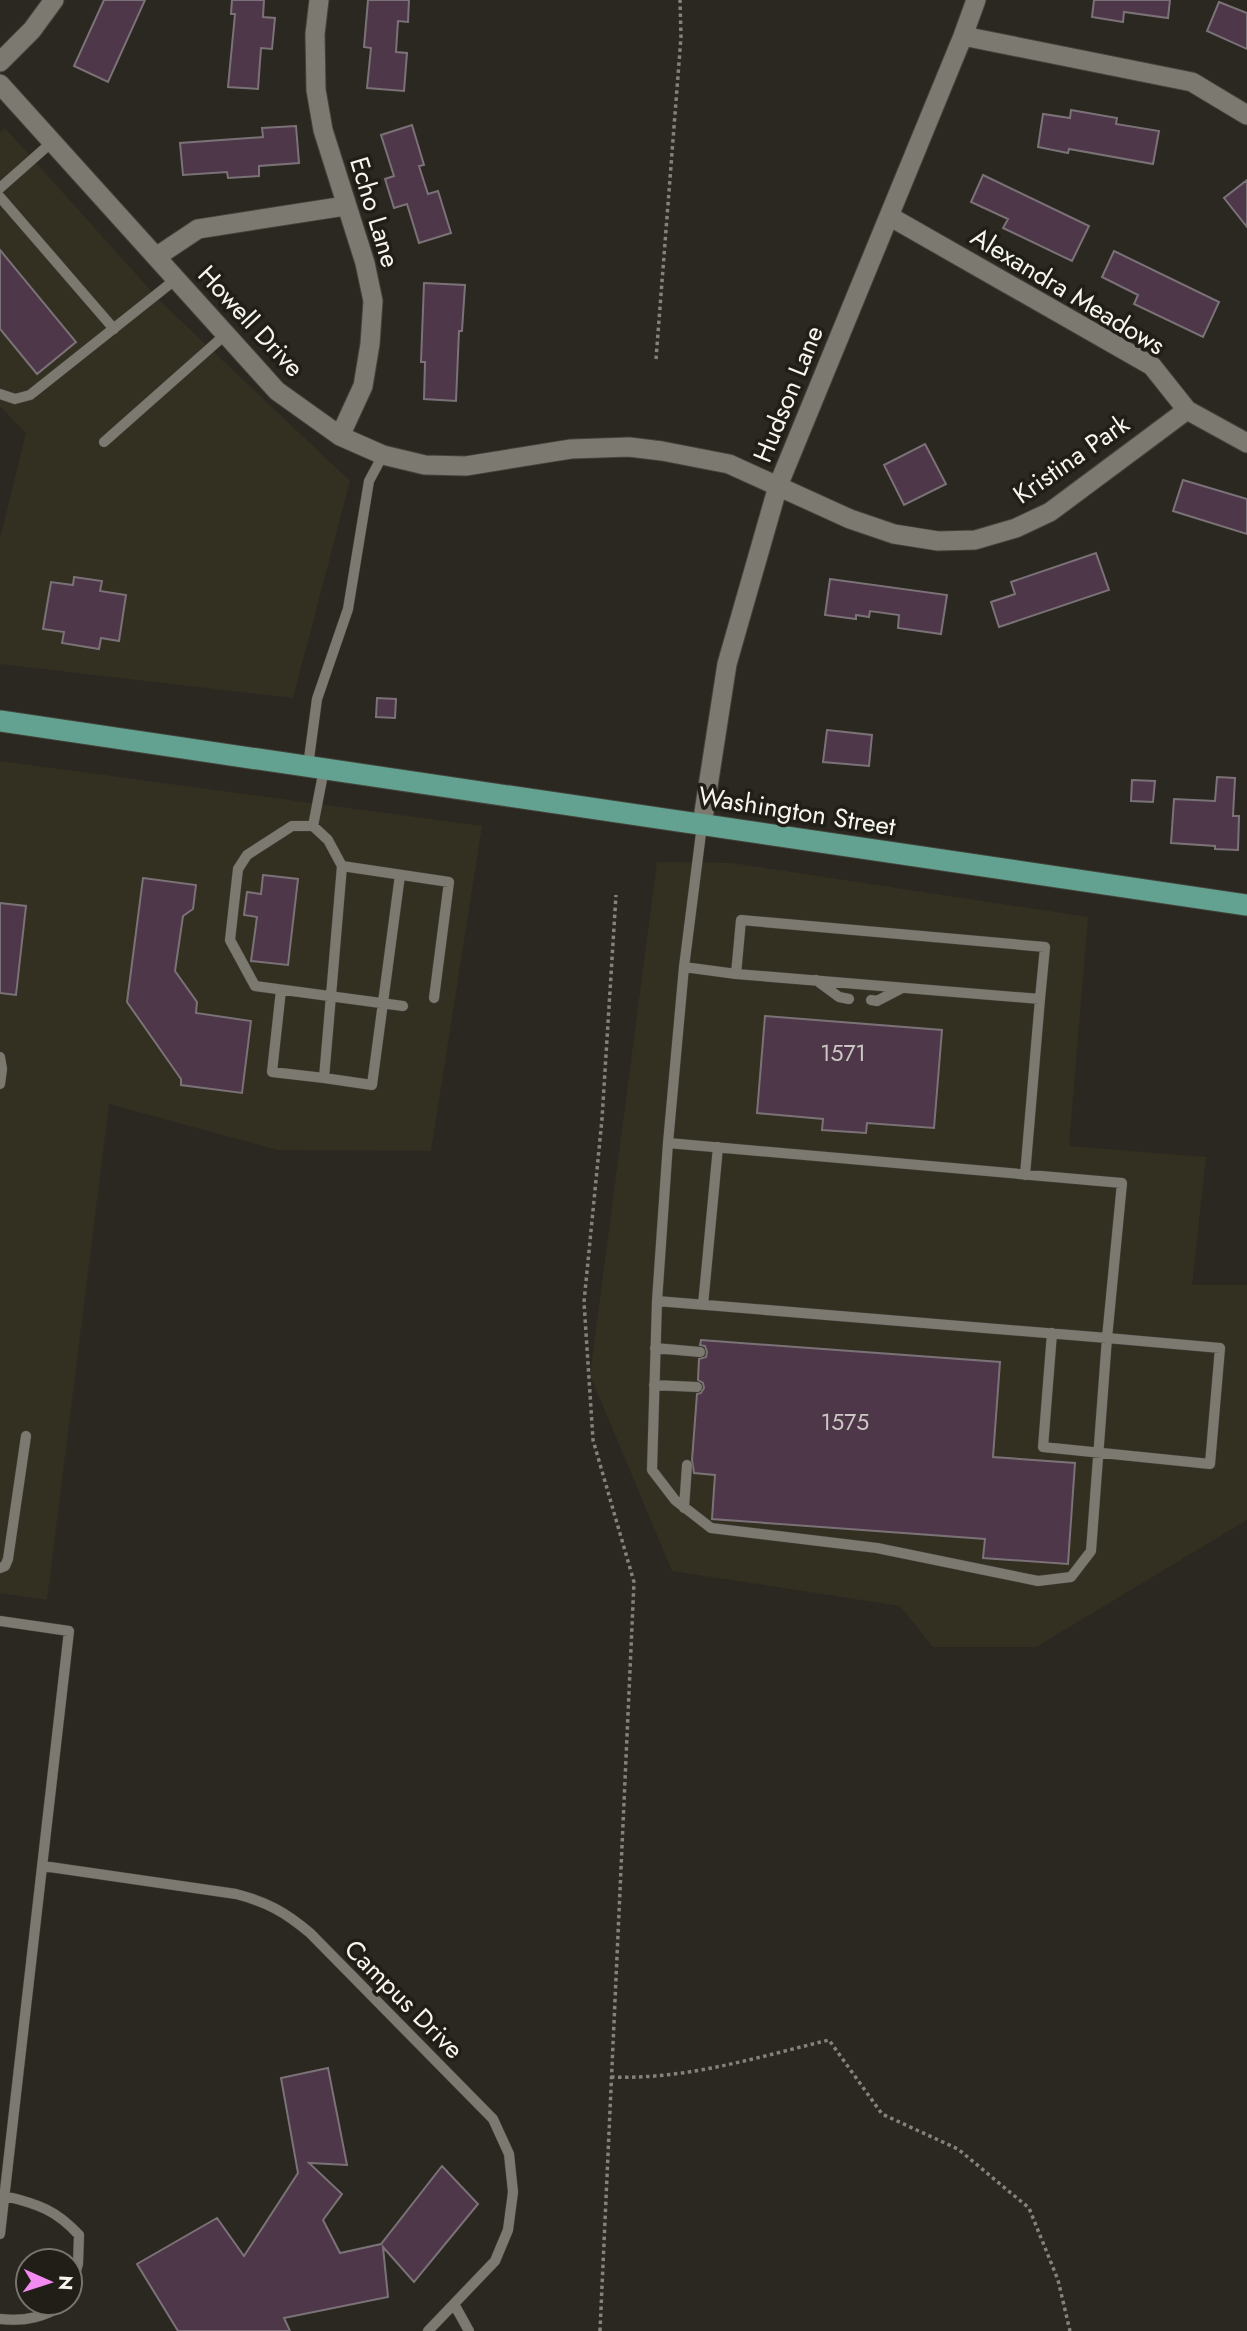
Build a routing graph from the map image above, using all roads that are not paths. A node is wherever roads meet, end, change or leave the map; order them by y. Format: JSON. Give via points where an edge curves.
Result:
{"nodes":[{"id":1,"x":54,"y":0,"type":"edge"},
{"id":2,"x":318,"y":0,"type":"edge"},
{"id":3,"x":976,"y":0,"type":"edge"},
{"id":4,"x":963,"y":36,"type":"junction"},
{"id":5,"x":0,"y":62,"type":"edge"},
{"id":6,"x":0,"y":85,"type":"edge"},
{"id":7,"x":1247,"y":115,"type":"edge"},
{"id":8,"x":52,"y":142,"type":"junction"},
{"id":9,"x":0,"y":188,"type":"edge"},
{"id":10,"x":0,"y":197,"type":"edge"},
{"id":11,"x":345,"y":206,"type":"junction"},
{"id":12,"x":889,"y":216,"type":"junction"},
{"id":13,"x":156,"y":257,"type":"junction"},
{"id":14,"x":176,"y":279,"type":"junction"},
{"id":15,"x":114,"y":329,"type":"junction"},
{"id":16,"x":226,"y":334,"type":"junction"},
{"id":17,"x":0,"y":394,"type":"edge"},
{"id":18,"x":1187,"y":410,"type":"junction"},
{"id":19,"x":340,"y":436,"type":"junction"},
{"id":20,"x":104,"y":442,"type":"dead end"},
{"id":21,"x":1247,"y":443,"type":"edge"},
{"id":22,"x":383,"y":455,"type":"junction"},
{"id":23,"x":778,"y":486,"type":"junction"},
{"id":24,"x":0,"y":721,"type":"edge"},
{"id":25,"x":324,"y":769,"type":"junction"},
{"id":26,"x":702,"y":825,"type":"junction"},
{"id":27,"x":313,"y":826,"type":"junction"},
{"id":28,"x":342,"y":866,"type":"junction"},
{"id":29,"x":400,"y":875,"type":"junction"},
{"id":30,"x":1247,"y":905,"type":"edge"},
{"id":31,"x":684,"y":967,"type":"junction"},
{"id":32,"x":736,"y":974,"type":"junction"},
{"id":33,"x":816,"y":980,"type":"junction"},
{"id":34,"x":902,"y":988,"type":"junction"},
{"id":35,"x":281,"y":990,"type":"junction"},
{"id":36,"x":330,"y":996,"type":"junction"},
{"id":37,"x":434,"y":998,"type":"dead end"},
{"id":38,"x":849,"y":999,"type":"dead end"},
{"id":39,"x":1040,"y":999,"type":"junction"},
{"id":40,"x":871,"y":1000,"type":"dead end"},
{"id":41,"x":383,"y":1003,"type":"junction"},
{"id":42,"x":403,"y":1006,"type":"dead end"},
{"id":43,"x":0,"y":1056,"type":"edge"},
{"id":44,"x":324,"y":1078,"type":"junction"},
{"id":45,"x":0,"y":1084,"type":"edge"},
{"id":46,"x":668,"y":1143,"type":"junction"},
{"id":47,"x":718,"y":1147,"type":"junction"},
{"id":48,"x":1025,"y":1175,"type":"junction"},
{"id":49,"x":657,"y":1301,"type":"junction"},
{"id":50,"x":703,"y":1305,"type":"junction"},
{"id":51,"x":1052,"y":1333,"type":"junction"},
{"id":52,"x":1107,"y":1338,"type":"junction"},
{"id":53,"x":655,"y":1348,"type":"junction"},
{"id":54,"x":700,"y":1352,"type":"dead end"},
{"id":55,"x":654,"y":1385,"type":"junction"},
{"id":56,"x":697,"y":1387,"type":"dead end"},
{"id":57,"x":26,"y":1436,"type":"dead end"},
{"id":58,"x":1100,"y":1453,"type":"junction"},
{"id":59,"x":687,"y":1465,"type":"dead end"},
{"id":60,"x":684,"y":1508,"type":"junction"},
{"id":61,"x":0,"y":1568,"type":"edge"},
{"id":62,"x":0,"y":1621,"type":"edge"},
{"id":63,"x":43,"y":1866,"type":"junction"},
{"id":64,"x":5,"y":2196,"type":"junction"},
{"id":65,"x":0,"y":2234,"type":"edge"},
{"id":66,"x":79,"y":2247,"type":"edge"},
{"id":67,"x":454,"y":2304,"type":"junction"},
{"id":68,"x":37,"y":2317,"type":"edge"},
{"id":69,"x":0,"y":2319,"type":"edge"},
{"id":70,"x":428,"y":2331,"type":"edge"},
{"id":71,"x":469,"y":2331,"type":"edge"}],
"edges":[{"from":1,"to":5,"type":"street"},
{"from":2,"to":11,"type":"street","name":"Echo Lane","via":[[316,90]]},
{"from":3,"to":4,"type":"street","name":"Hudson Lane"},
{"from":4,"to":7,"type":"street","via":[[1192,82]]},
{"from":4,"to":12,"type":"street","name":"Hudson Lane"},
{"from":6,"to":8,"type":"street","name":"Howell Drive"},
{"from":8,"to":9,"type":"lane"},
{"from":8,"to":13,"type":"street","name":"Howell Drive"},
{"from":10,"to":15,"type":"lane"},
{"from":11,"to":13,"type":"street","via":[[198,229]]},
{"from":11,"to":19,"type":"street","name":"Echo Lane","via":[[373,301],[363,386]]},
{"from":12,"to":18,"type":"street","name":"Alexandra Meadows","via":[[1152,366]]},
{"from":12,"to":23,"type":"street","name":"Hudson Lane"},
{"from":13,"to":14,"type":"street","name":"Howell Drive"},
{"from":14,"to":15,"type":"lane"},
{"from":14,"to":16,"type":"street","name":"Howell Drive"},
{"from":15,"to":17,"type":"lane","via":[[30,395],[15,399]]},
{"from":16,"to":19,"type":"street","name":"Howell Drive","via":[[277,391]]},
{"from":16,"to":20,"type":"lane"},
{"from":18,"to":21,"type":"street","name":"Alexandra Meadows"},
{"from":18,"to":23,"type":"street","name":"Kristina Park","via":[[1050,512],[975,540],[938,541],[894,534]]},
{"from":19,"to":22,"type":"street","name":"Howell Drive"},
{"from":22,"to":23,"type":"street","name":"Howell Drive","via":[[425,465],[466,466],[571,449],[629,447],[729,464]]},
{"from":22,"to":25,"type":"lane","via":[[369,481],[348,609],[317,699]]},
{"from":23,"to":26,"type":"street","name":"Hudson Lane","via":[[727,664]]},
{"from":24,"to":25,"type":"main road","name":"Washington Street"},
{"from":25,"to":26,"type":"main road","name":"Washington Street"},
{"from":25,"to":27,"type":"lane"},
{"from":26,"to":30,"type":"main road","name":"Washington Street"},
{"from":26,"to":31,"type":"lane"},
{"from":27,"to":28,"type":"lane","via":[[328,840]]},
{"from":27,"to":35,"type":"lane","via":[[292,826],[247,855],[238,869],[230,940],[255,986]]},
{"from":28,"to":29,"type":"lane"},
{"from":28,"to":36,"type":"lane"},
{"from":29,"to":37,"type":"lane","via":[[449,882]]},
{"from":29,"to":41,"type":"lane"},
{"from":31,"to":32,"type":"lane"},
{"from":31,"to":46,"type":"lane"},
{"from":32,"to":33,"type":"lane"},
{"from":32,"to":39,"type":"lane","via":[[741,920],[1045,947]]},
{"from":33,"to":34,"type":"lane"},
{"from":33,"to":38,"type":"lane"},
{"from":34,"to":39,"type":"lane"},
{"from":34,"to":40,"type":"lane"},
{"from":35,"to":36,"type":"lane"},
{"from":35,"to":44,"type":"lane","via":[[272,1072]]},
{"from":36,"to":41,"type":"lane"},
{"from":36,"to":44,"type":"lane"},
{"from":39,"to":48,"type":"lane"},
{"from":41,"to":42,"type":"lane"},
{"from":41,"to":44,"type":"lane","via":[[372,1085]]},
{"from":43,"to":45,"type":"lane"},
{"from":46,"to":47,"type":"lane"},
{"from":46,"to":49,"type":"lane"},
{"from":47,"to":48,"type":"lane"},
{"from":47,"to":50,"type":"lane"},
{"from":48,"to":52,"type":"lane","via":[[1122,1183]]},
{"from":49,"to":50,"type":"lane"},
{"from":49,"to":53,"type":"lane"},
{"from":50,"to":51,"type":"lane"},
{"from":51,"to":52,"type":"lane"},
{"from":51,"to":58,"type":"lane","via":[[1043,1447]]},
{"from":52,"to":58,"type":"lane"},
{"from":52,"to":58,"type":"lane","via":[[1220,1348],[1210,1464]]},
{"from":53,"to":54,"type":"lane"},
{"from":53,"to":55,"type":"lane"},
{"from":55,"to":56,"type":"lane"},
{"from":55,"to":60,"type":"lane","via":[[652,1471]]},
{"from":57,"to":61,"type":"lane","via":[[8,1559]]},
{"from":58,"to":60,"type":"lane","via":[[1091,1551],[1071,1577],[1038,1581],[877,1548],[711,1528]]},
{"from":59,"to":60,"type":"lane"},
{"from":62,"to":63,"type":"lane","via":[[69,1631]]},
{"from":63,"to":64,"type":"lane"},
{"from":63,"to":67,"type":"lane","name":"Campus Drive","via":[[236,1894],[288,1914],[493,2119],[509,2154],[513,2192],[508,2230],[495,2261]]},
{"from":64,"to":65,"type":"lane"},
{"from":64,"to":66,"type":"lane","via":[[62,2216],[79,2235]]},
{"from":67,"to":70,"type":"lane","name":"Campus Drive"},
{"from":67,"to":71,"type":"lane"},
{"from":68,"to":69,"type":"lane"}]}
